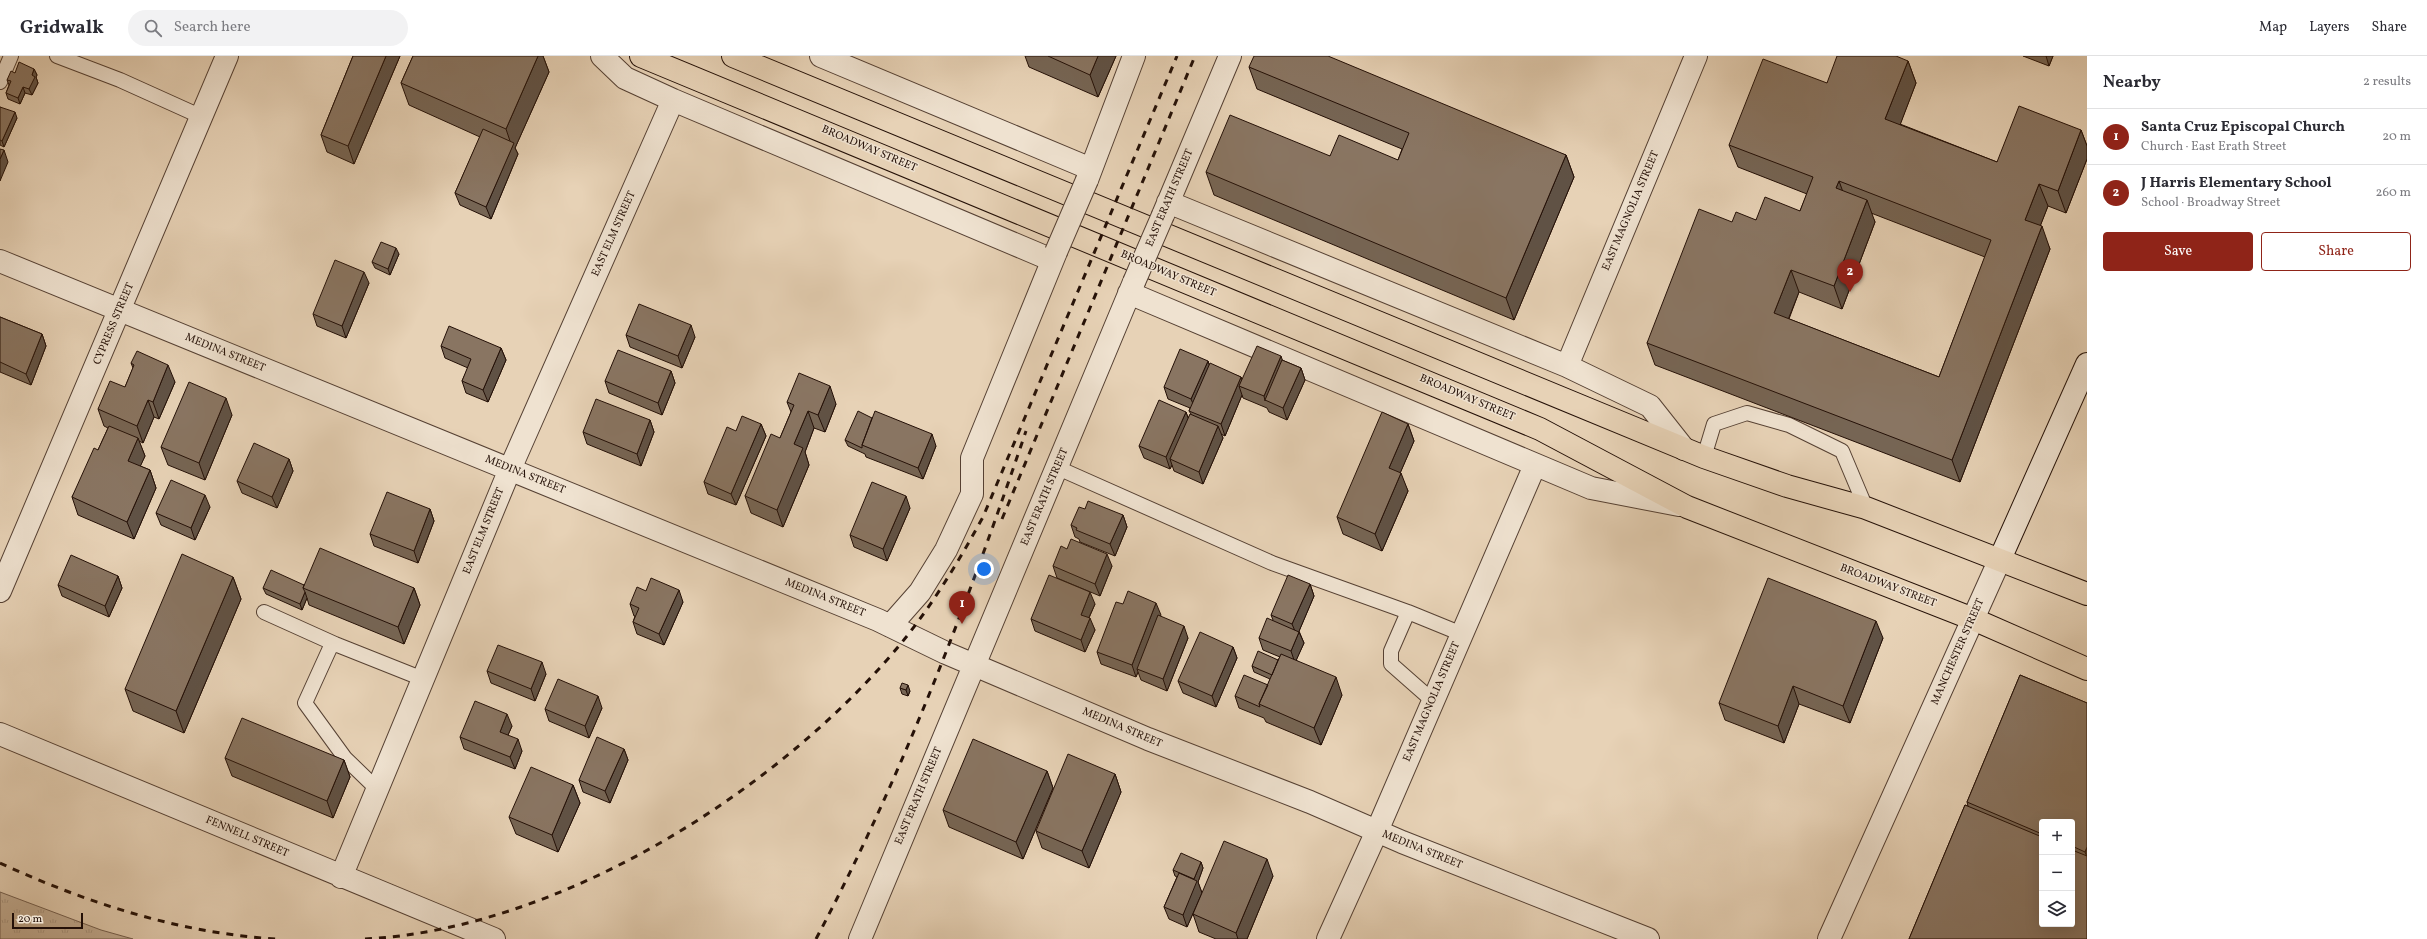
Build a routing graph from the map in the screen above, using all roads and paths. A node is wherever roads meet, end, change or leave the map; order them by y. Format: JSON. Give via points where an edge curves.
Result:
{"nodes":[{"id":1,"x":11,"y":56,"type":"edge"},
{"id":2,"x":57,"y":56,"type":"edge"},
{"id":3,"x":227,"y":56,"type":"edge"},
{"id":4,"x":602,"y":56,"type":"edge"},
{"id":5,"x":641,"y":56,"type":"edge"},
{"id":6,"x":733,"y":56,"type":"edge"},
{"id":7,"x":822,"y":56,"type":"edge"},
{"id":8,"x":1134,"y":56,"type":"edge"},
{"id":9,"x":1230,"y":56,"type":"edge"},
{"id":10,"x":1696,"y":56,"type":"edge"},
{"id":11,"x":0,"y":82,"type":"edge"},
{"id":12,"x":673,"y":100,"type":"junction"},
{"id":13,"x":202,"y":116,"type":"junction"},
{"id":14,"x":1089,"y":175,"type":"junction"},
{"id":15,"x":1165,"y":208,"type":"junction"},
{"id":16,"x":1054,"y":256,"type":"junction"},
{"id":17,"x":0,"y":261,"type":"edge"},
{"id":18,"x":1132,"y":288,"type":"junction"},
{"id":19,"x":120,"y":310,"type":"junction"},
{"id":20,"x":2087,"y":364,"type":"edge"},
{"id":21,"x":1567,"y":366,"type":"junction"},
{"id":22,"x":1684,"y":449,"type":"junction"},
{"id":23,"x":1704,"y":457,"type":"junction"},
{"id":24,"x":1535,"y":465,"type":"junction"},
{"id":25,"x":1058,"y":468,"type":"junction"},
{"id":26,"x":510,"y":469,"type":"junction"},
{"id":27,"x":1687,"y":507,"type":"junction"},
{"id":28,"x":1866,"y":508,"type":"junction"},
{"id":29,"x":2000,"y":560,"type":"junction"},
{"id":30,"x":0,"y":591,"type":"edge"},
{"id":31,"x":2087,"y":594,"type":"edge"},
{"id":32,"x":264,"y":612,"type":"dead end"},
{"id":33,"x":1408,"y":612,"type":"junction"},
{"id":34,"x":1973,"y":619,"type":"junction"},
{"id":35,"x":890,"y":626,"type":"junction"},
{"id":36,"x":1462,"y":634,"type":"junction"},
{"id":37,"x":335,"y":644,"type":"junction"},
{"id":38,"x":973,"y":665,"type":"junction"},
{"id":39,"x":2087,"y":668,"type":"edge"},
{"id":40,"x":423,"y":679,"type":"junction"},
{"id":41,"x":1433,"y":701,"type":"junction"},
{"id":42,"x":0,"y":734,"type":"edge"},
{"id":43,"x":378,"y":790,"type":"junction"},
{"id":44,"x":1377,"y":831,"type":"junction"},
{"id":45,"x":341,"y":876,"type":"junction"},
{"id":46,"x":494,"y":939,"type":"edge"},
{"id":47,"x":860,"y":939,"type":"edge"},
{"id":48,"x":1328,"y":939,"type":"edge"},
{"id":49,"x":1648,"y":939,"type":"edge"},
{"id":50,"x":1830,"y":939,"type":"edge"}],
"edges":[{"from":1,"to":11,"type":"lane"},
{"from":2,"to":13,"type":"lane"},
{"from":3,"to":13,"type":"street","name":"CYPRESS STREET"},
{"from":4,"to":12,"type":"street","via":[[625,78]]},
{"from":5,"to":27,"type":"main road","name":"BROADWAY STREET","via":[[1540,429]]},
{"from":6,"to":22,"type":"main road"},
{"from":7,"to":14,"type":"street"},
{"from":8,"to":14,"type":"street"},
{"from":9,"to":15,"type":"street","name":"EAST ERATH STREET"},
{"from":10,"to":21,"type":"street","name":"EAST MAGNOLIA STREET"},
{"from":12,"to":16,"type":"street"},
{"from":12,"to":26,"type":"street","name":"EAST ELM STREET"},
{"from":13,"to":19,"type":"street","name":"CYPRESS STREET"},
{"from":14,"to":16,"type":"street","bridge":true},
{"from":15,"to":18,"type":"street","name":"EAST ERATH STREET","bridge":true},
{"from":15,"to":21,"type":"street"},
{"from":16,"to":35,"type":"street","via":[[972,458],[972,494],[946,550],[920,592]]},
{"from":17,"to":19,"type":"street","name":"MEDINA STREET"},
{"from":18,"to":24,"type":"street","name":"BROADWAY STREET"},
{"from":18,"to":25,"type":"street","name":"EAST ERATH STREET"},
{"from":19,"to":26,"type":"street","name":"MEDINA STREET"},
{"from":19,"to":30,"type":"street","name":"CYPRESS STREET"},
{"from":20,"to":29,"type":"street","name":"MANCHESTER STREET"},
{"from":21,"to":22,"type":"street","via":[[1650,406]]},
{"from":22,"to":23,"type":"main road"},
{"from":23,"to":28,"type":"main road","via":[[1787,486]]},
{"from":23,"to":28,"type":"lane","via":[[1714,424],[1747,412],[1789,425],[1842,451]]},
{"from":24,"to":27,"type":"street","name":"BROADWAY STREET","via":[[1591,488]]},
{"from":24,"to":36,"type":"street","name":"EAST MAGNOLIA STREET"},
{"from":25,"to":33,"type":"lane","via":[[1272,563]]},
{"from":25,"to":38,"type":"street","name":"EAST ERATH STREET"},
{"from":26,"to":35,"type":"street","name":"MEDINA STREET"},
{"from":26,"to":40,"type":"street","name":"EAST ELM STREET"},
{"from":27,"to":34,"type":"main road","name":"BROADWAY STREET"},
{"from":28,"to":29,"type":"main road"},
{"from":29,"to":31,"type":"main road"},
{"from":29,"to":34,"type":"street","name":"MANCHESTER STREET"},
{"from":32,"to":37,"type":"lane"},
{"from":33,"to":36,"type":"lane"},
{"from":33,"to":41,"type":"lane","via":[[1391,651],[1391,664]]},
{"from":34,"to":39,"type":"main road","name":"BROADWAY STREET"},
{"from":34,"to":50,"type":"street","name":"MANCHESTER STREET"},
{"from":35,"to":38,"type":"street","name":"MEDINA STREET"},
{"from":36,"to":41,"type":"street","name":"EAST MAGNOLIA STREET"},
{"from":37,"to":40,"type":"lane"},
{"from":37,"to":43,"type":"lane","via":[[330,648],[305,703],[345,758]]},
{"from":38,"to":44,"type":"street","name":"MEDINA STREET"},
{"from":38,"to":47,"type":"street","name":"EAST ERATH STREET"},
{"from":40,"to":43,"type":"street","name":"EAST ELM STREET"},
{"from":41,"to":44,"type":"street","name":"EAST MAGNOLIA STREET"},
{"from":42,"to":45,"type":"street","name":"FENNELL STREET"},
{"from":43,"to":45,"type":"street","name":"EAST ELM STREET"},
{"from":44,"to":48,"type":"street","name":"EAST MAGNOLIA STREET"},
{"from":44,"to":49,"type":"street","name":"MEDINA STREET"},
{"from":45,"to":46,"type":"street","name":"FENNELL STREET"}]}
